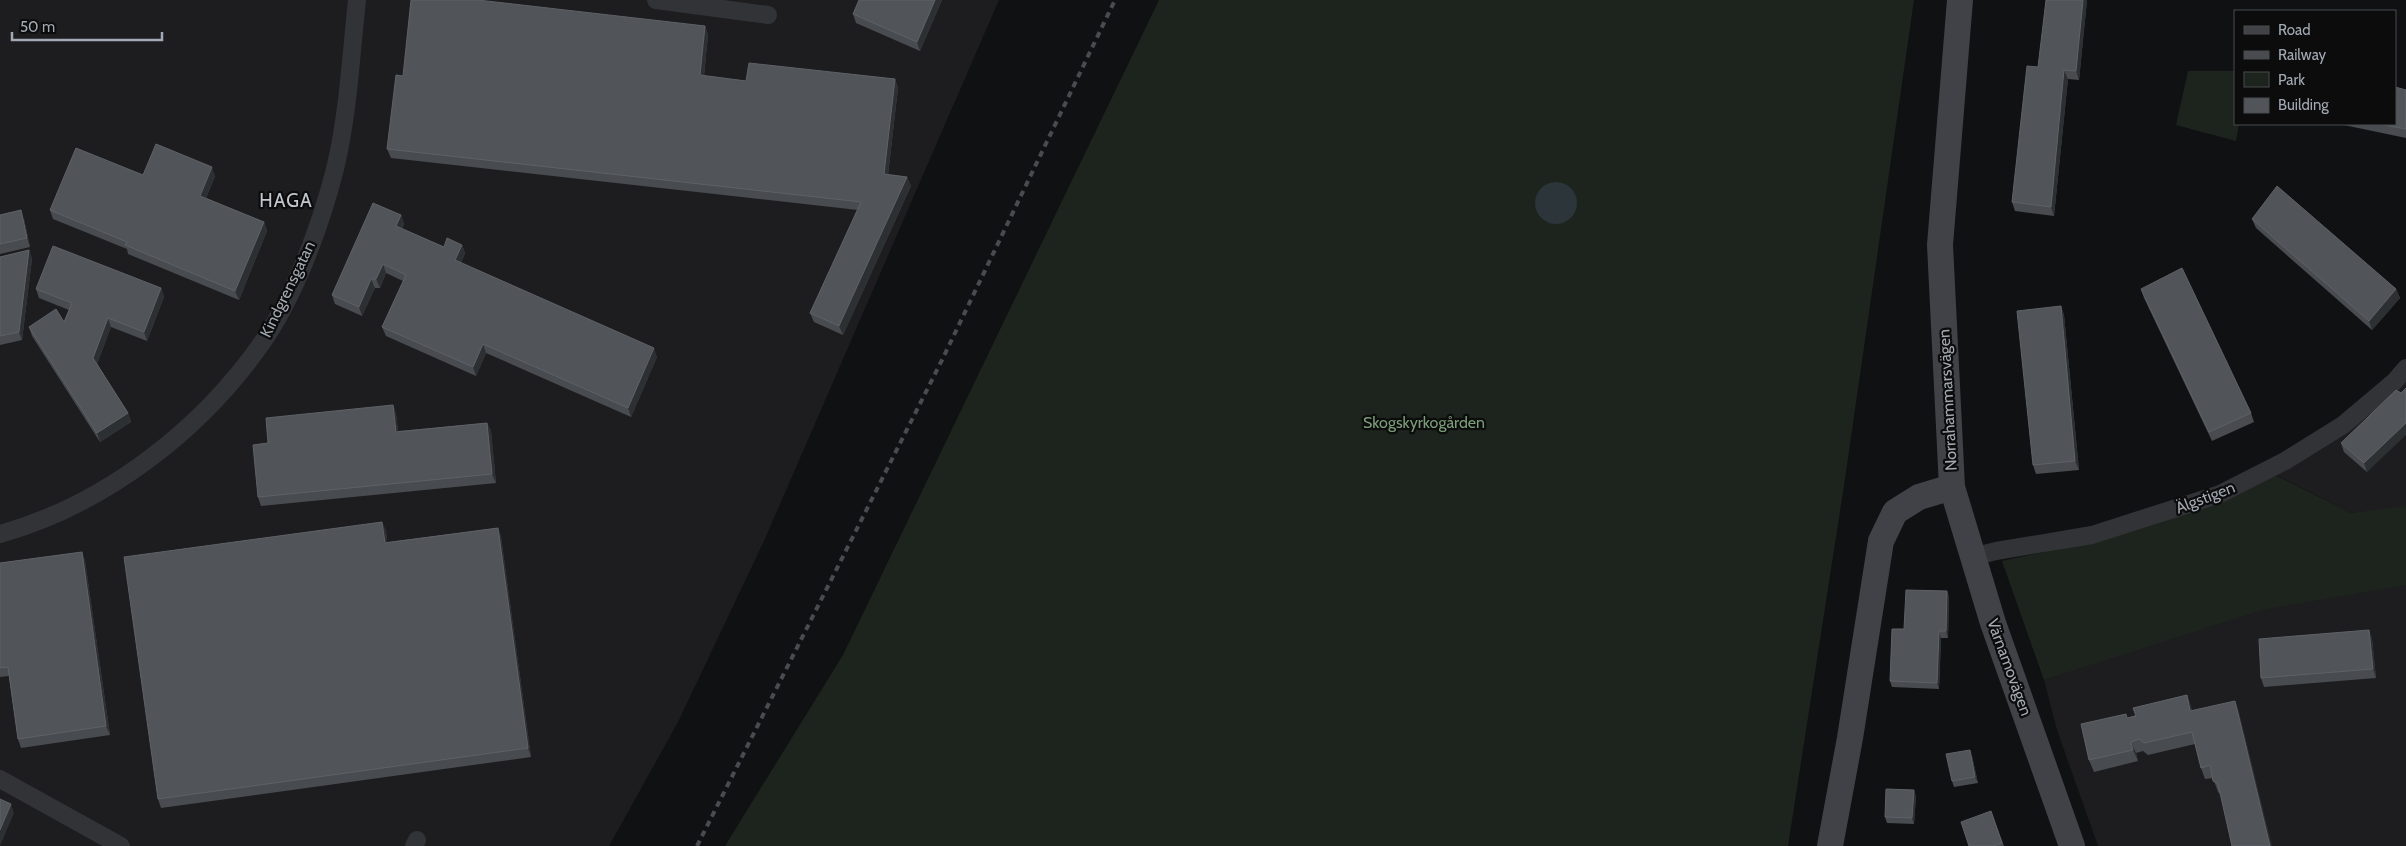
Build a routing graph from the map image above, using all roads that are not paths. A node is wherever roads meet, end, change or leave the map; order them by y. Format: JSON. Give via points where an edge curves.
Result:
{"nodes":[{"id":1,"x":357,"y":0,"type":"edge"},
{"id":2,"x":656,"y":0,"type":"edge"},
{"id":3,"x":1960,"y":0,"type":"edge"},
{"id":4,"x":768,"y":15,"type":"dead end"},
{"id":5,"x":2406,"y":368,"type":"edge"},
{"id":6,"x":1952,"y":487,"type":"junction"},
{"id":7,"x":0,"y":534,"type":"edge"},
{"id":8,"x":1972,"y":557,"type":"junction"},
{"id":9,"x":0,"y":780,"type":"edge"},
{"id":10,"x":121,"y":846,"type":"edge"},
{"id":11,"x":1830,"y":846,"type":"edge"},
{"id":12,"x":2072,"y":846,"type":"edge"}],
"edges":[{"from":1,"to":7,"type":"street","name":"Kindgrensgatan","via":[[335,170],[297,277],[267,335],[215,399],[153,455],[82,501]]},
{"from":2,"to":4,"type":"street"},
{"from":3,"to":6,"type":"street","name":"Norrahammarsvägen","via":[[1940,245]]},
{"from":5,"to":8,"type":"street","name":"Älgstigen","via":[[2343,426],[2220,494],[2092,535]]},
{"from":6,"to":8,"type":"street","name":"Värnamovägen"},
{"from":6,"to":11,"type":"street","name":"Norrahammarsvägen","via":[[1920,497],[1895,512],[1881,541]]},
{"from":8,"to":12,"type":"street","name":"Värnamovägen"},
{"from":9,"to":10,"type":"street"}]}
